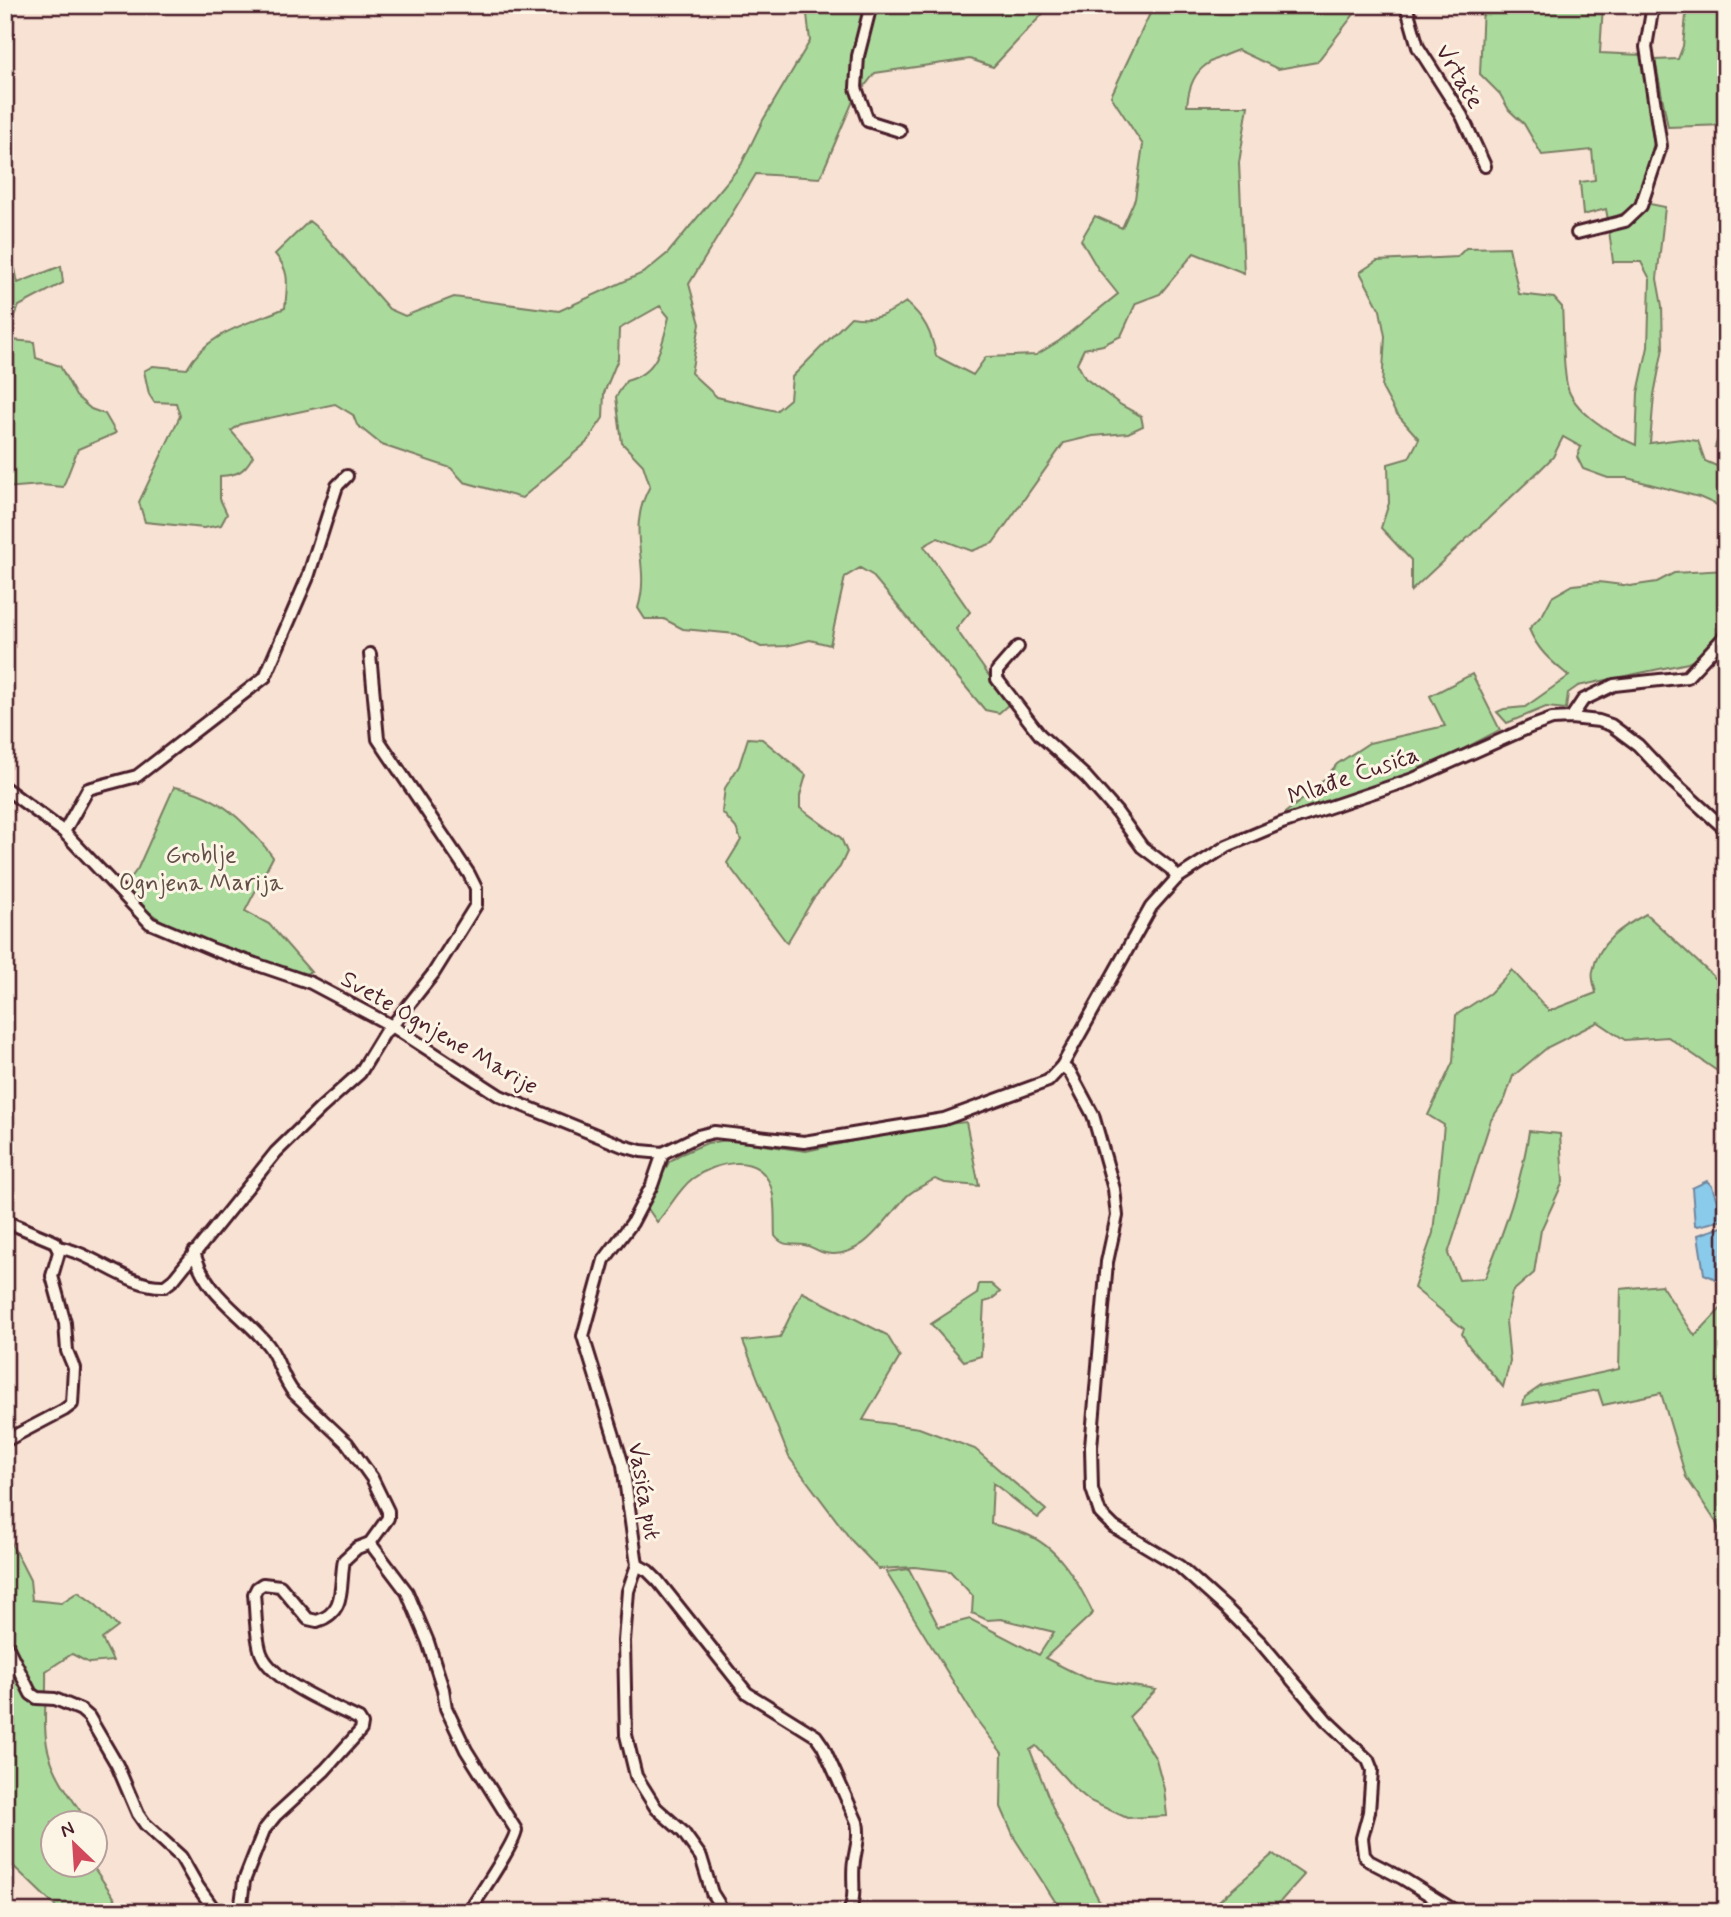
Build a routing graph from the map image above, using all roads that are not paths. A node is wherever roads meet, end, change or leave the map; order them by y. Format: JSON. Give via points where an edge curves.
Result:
{"nodes":[{"id":1,"x":871,"y":5,"type":"edge"},
{"id":2,"x":1406,"y":5,"type":"edge"},
{"id":3,"x":1653,"y":5,"type":"edge"},
{"id":4,"x":900,"y":131,"type":"dead end"},
{"id":5,"x":1485,"y":166,"type":"dead end"},
{"id":6,"x":1577,"y":233,"type":"dead end"},
{"id":7,"x":348,"y":476,"type":"dead end"},
{"id":8,"x":1726,"y":635,"type":"edge"},
{"id":9,"x":1018,"y":647,"type":"dead end"},
{"id":10,"x":370,"y":653,"type":"dead end"},
{"id":11,"x":1571,"y":718,"type":"junction"},
{"id":12,"x":5,"y":788,"type":"edge"},
{"id":13,"x":1726,"y":830,"type":"edge"},
{"id":14,"x":64,"y":832,"type":"junction"},
{"id":15,"x":1177,"y":878,"type":"junction"},
{"id":16,"x":392,"y":1026,"type":"junction"},
{"id":17,"x":1062,"y":1066,"type":"junction"},
{"id":18,"x":663,"y":1153,"type":"junction"},
{"id":19,"x":5,"y":1221,"type":"edge"},
{"id":20,"x":57,"y":1247,"type":"junction"},
{"id":21,"x":194,"y":1252,"type":"junction"},
{"id":22,"x":5,"y":1441,"type":"edge"},
{"id":23,"x":370,"y":1544,"type":"junction"},
{"id":24,"x":637,"y":1565,"type":"junction"},
{"id":25,"x":5,"y":1642,"type":"edge"},
{"id":26,"x":216,"y":1912,"type":"edge"},
{"id":27,"x":240,"y":1912,"type":"edge"},
{"id":28,"x":469,"y":1912,"type":"edge"},
{"id":29,"x":724,"y":1912,"type":"edge"},
{"id":30,"x":849,"y":1912,"type":"edge"},
{"id":31,"x":1457,"y":1912,"type":"edge"}],
"edges":[{"from":1,"to":4,"type":"street","via":[[858,56],[856,88],[868,121]]},
{"from":2,"to":5,"type":"street","name":"Vrtače","via":[[1418,47],[1462,116]]},
{"from":3,"to":6,"type":"street","via":[[1646,60],[1661,146],[1641,206],[1625,221]]},
{"from":7,"to":14,"type":"street","via":[[337,486],[308,577],[265,677],[137,776],[88,789]]},
{"from":8,"to":11,"type":"street","via":[[1687,677],[1614,685],[1583,700]]},
{"from":9,"to":15,"type":"street","via":[[998,671],[997,679],[1040,735],[1086,777],[1142,847]]},
{"from":10,"to":16,"type":"street","via":[[378,738],[469,874],[477,897],[433,974]]},
{"from":11,"to":13,"type":"street","name":"Mlađe Ćusića","via":[[1600,720],[1627,735]]},
{"from":11,"to":15,"type":"street","name":"Mlađe Ćusića","via":[[1552,719],[1413,779],[1282,822],[1227,846]]},
{"from":12,"to":14,"type":"street","name":"Svete Ognjene Marije"},
{"from":14,"to":16,"type":"street","name":"Svete Ognjene Marije","via":[[150,923],[311,983]]},
{"from":15,"to":17,"type":"street","name":"Mlađe Ćusića","via":[[1151,907]]},
{"from":16,"to":18,"type":"street","name":"Svete Ognjene Marije","via":[[500,1096],[623,1146]]},
{"from":16,"to":21,"type":"street","via":[[360,1073],[276,1152]]},
{"from":17,"to":18,"type":"street","via":[[1048,1081],[944,1119],[804,1142],[714,1132]]},
{"from":17,"to":31,"type":"street","via":[[1070,1072],[1093,1115],[1117,1216],[1107,1262],[1091,1447],[1092,1489],[1100,1513],[1114,1527],[1179,1566],[1227,1609],[1368,1760],[1372,1770],[1362,1838],[1364,1855]]},
{"from":18,"to":24,"type":"street","name":"Vasića put","via":[[632,1223],[604,1260],[583,1336],[623,1465]]},
{"from":19,"to":20,"type":"street","via":[[55,1242]]},
{"from":20,"to":21,"type":"street","via":[[79,1252],[155,1287],[174,1279]]},
{"from":20,"to":22,"type":"street","via":[[52,1276],[74,1368],[72,1404]]},
{"from":21,"to":23,"type":"street","via":[[207,1284],[270,1348],[288,1387],[347,1443],[372,1478],[388,1518]]},
{"from":23,"to":27,"type":"street","via":[[344,1560],[341,1601],[322,1620],[308,1619],[280,1586],[263,1584],[254,1594],[260,1649],[272,1669],[362,1724],[325,1770],[264,1830],[244,1881]]},
{"from":23,"to":28,"type":"street","via":[[407,1592],[428,1642],[446,1708],[466,1750],[516,1830],[513,1844]]},
{"from":24,"to":29,"type":"street","name":"Vasića put","via":[[628,1591],[624,1641],[626,1735],[636,1776],[656,1808],[683,1832],[701,1857]]},
{"from":24,"to":30,"type":"street","via":[[658,1581],[747,1693],[816,1736],[823,1746],[857,1822],[854,1901]]},
{"from":25,"to":26,"type":"street","via":[[31,1694],[55,1699],[89,1717],[138,1814],[181,1857]]}]}
